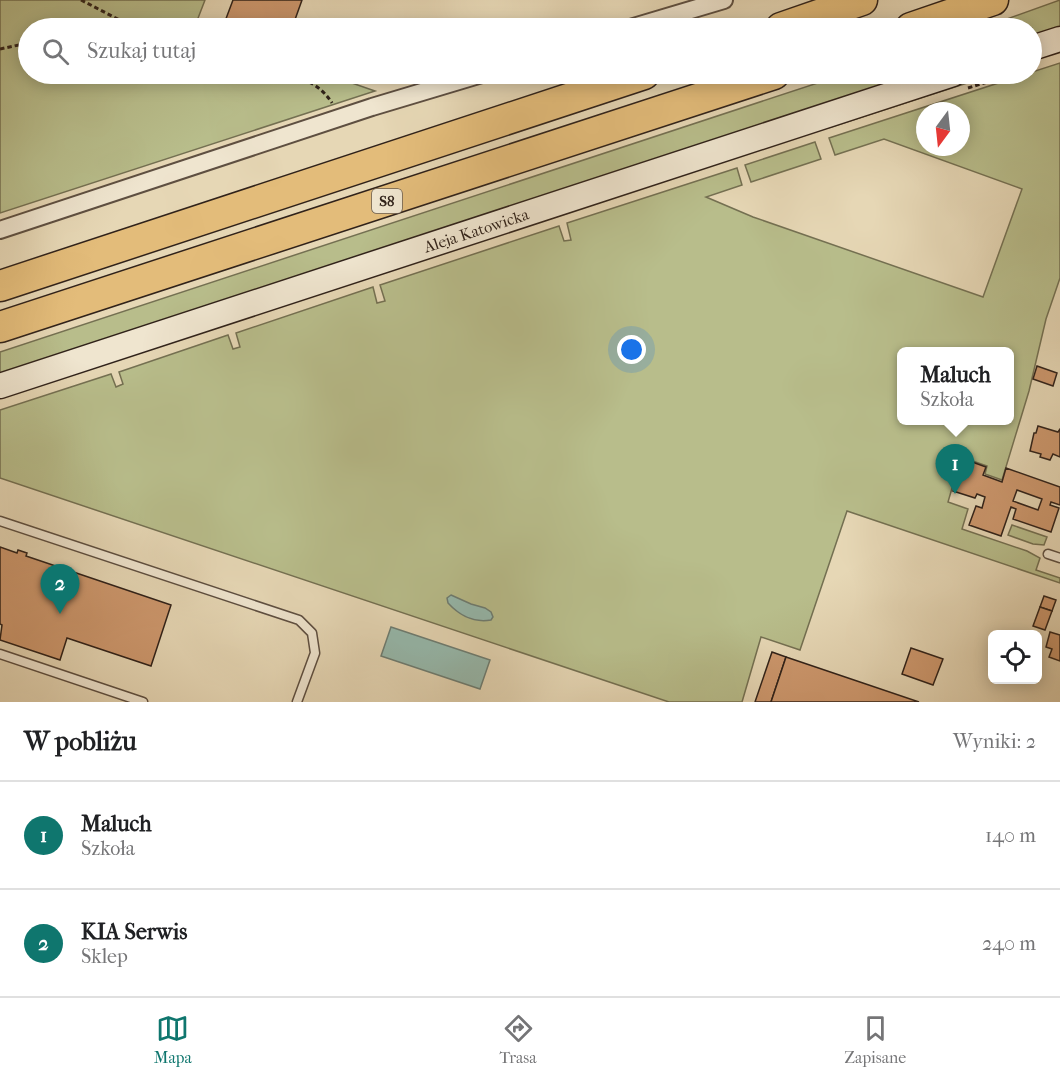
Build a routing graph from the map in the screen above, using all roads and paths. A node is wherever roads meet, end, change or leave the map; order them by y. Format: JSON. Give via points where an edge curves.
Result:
{"nodes":[{"id":1,"x":81,"y":0,"type":"edge"},
{"id":2,"x":724,"y":0,"type":"edge"},
{"id":3,"x":862,"y":0,"type":"edge"},
{"id":4,"x":993,"y":0,"type":"edge"},
{"id":5,"x":671,"y":8,"type":"edge"},
{"id":6,"x":116,"y":18,"type":"edge"},
{"id":7,"x":650,"y":18,"type":"edge"},
{"id":8,"x":810,"y":18,"type":"edge"},
{"id":9,"x":940,"y":18,"type":"edge"},
{"id":10,"x":1060,"y":39,"type":"edge"},
{"id":11,"x":18,"y":45,"type":"edge"},
{"id":12,"x":1042,"y":45,"type":"edge"},
{"id":13,"x":0,"y":49,"type":"edge"},
{"id":14,"x":314,"y":84,"type":"edge"},
{"id":15,"x":449,"y":84,"type":"edge"},
{"id":16,"x":614,"y":84,"type":"edge"},
{"id":17,"x":743,"y":84,"type":"edge"},
{"id":18,"x":922,"y":84,"type":"edge"},
{"id":19,"x":338,"y":118,"type":"junction"},
{"id":20,"x":0,"y":230,"type":"edge"},
{"id":21,"x":0,"y":286,"type":"edge"},
{"id":22,"x":0,"y":327,"type":"edge"},
{"id":23,"x":0,"y":386,"type":"edge"},
{"id":24,"x":0,"y":521,"type":"edge"},
{"id":25,"x":1048,"y":554,"type":"dead end"},
{"id":26,"x":1060,"y":558,"type":"edge"},
{"id":27,"x":0,"y":654,"type":"edge"},
{"id":28,"x":143,"y":702,"type":"edge"},
{"id":29,"x":297,"y":702,"type":"edge"}],
"edges":[{"from":1,"to":6,"type":"path"},
{"from":2,"to":5,"type":"street"},
{"from":3,"to":8,"type":"highway"},
{"from":4,"to":9,"type":"highway"},
{"from":5,"to":7,"type":"street"},
{"from":10,"to":12,"type":"street"},
{"from":11,"to":13,"type":"path"},
{"from":14,"to":19,"type":"path","via":[[326,93]]},
{"from":15,"to":19,"type":"street"},
{"from":16,"to":21,"type":"highway","number":"S8"},
{"from":17,"to":22,"type":"highway","number":"S8"},
{"from":18,"to":23,"type":"street","name":"Aleja Katowicka"},
{"from":19,"to":20,"type":"street"},
{"from":24,"to":29,"type":"lane","via":[[299,620],[312,633],[315,653]]},
{"from":25,"to":26,"type":"lane"},
{"from":27,"to":28,"type":"lane"}]}
